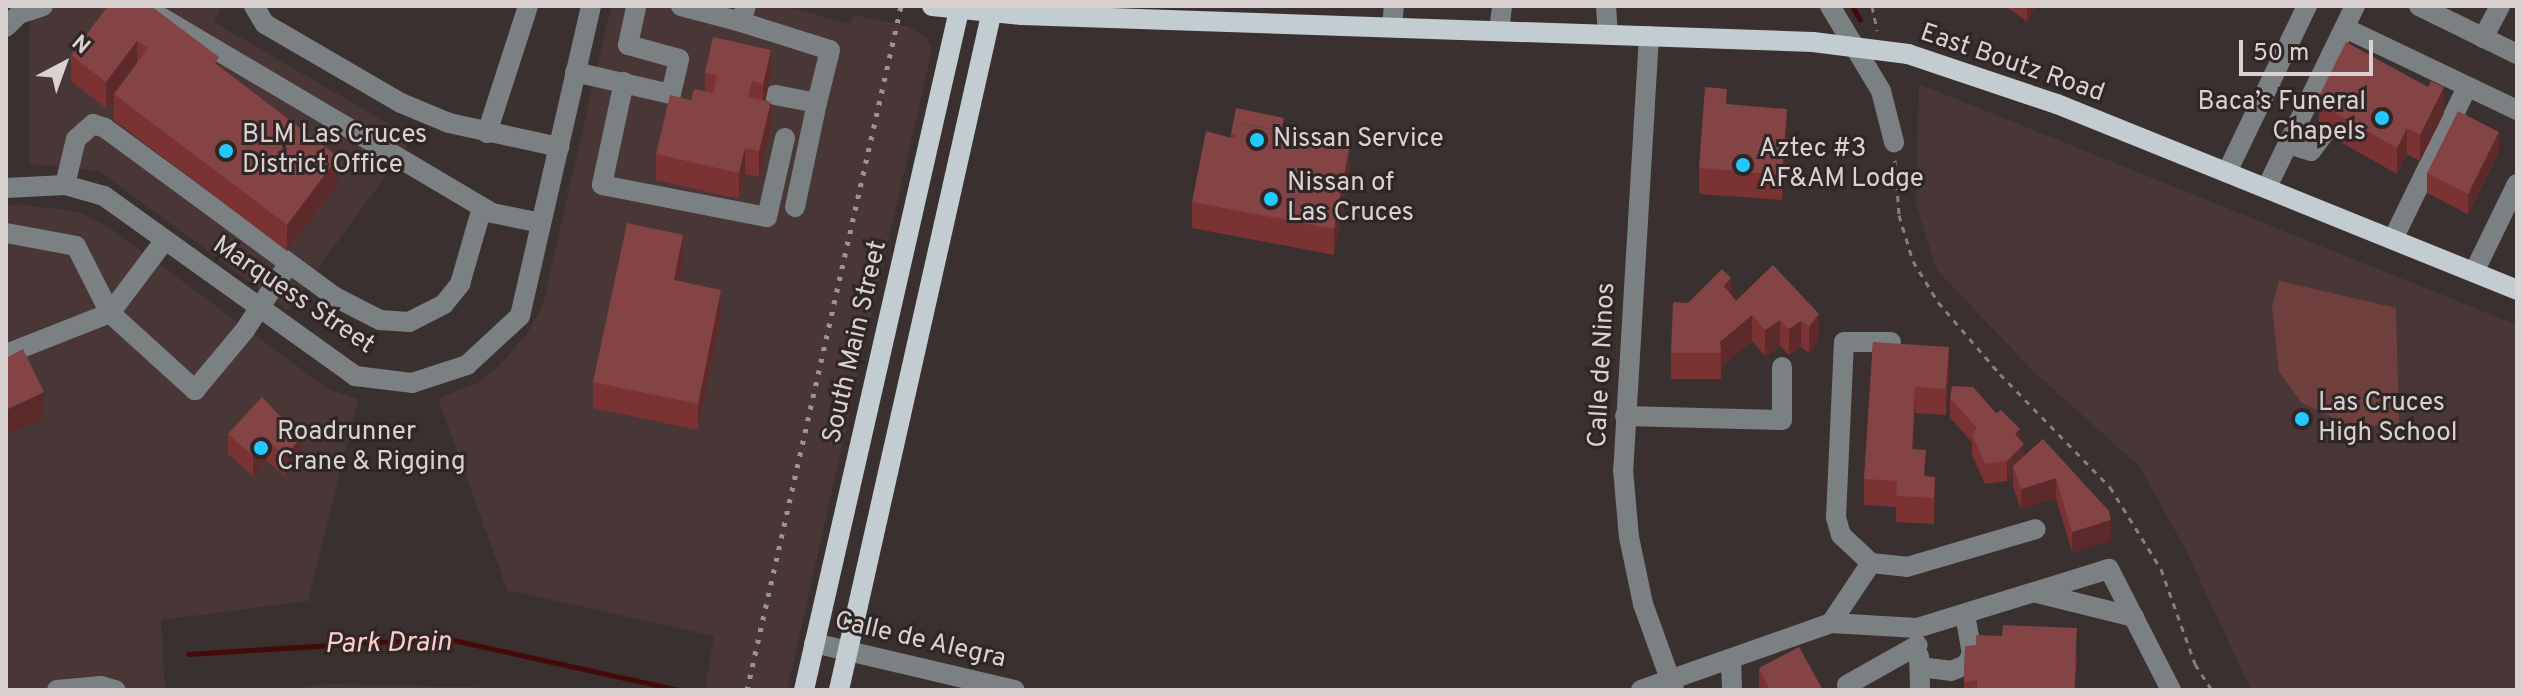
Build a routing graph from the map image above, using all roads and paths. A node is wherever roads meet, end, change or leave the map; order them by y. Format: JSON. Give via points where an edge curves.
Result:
{"nodes":[{"id":1,"x":43,"y":6,"type":"edge"},
{"id":2,"x":142,"y":6,"type":"edge"},
{"id":3,"x":254,"y":6,"type":"edge"},
{"id":4,"x":528,"y":6,"type":"edge"},
{"id":5,"x":591,"y":6,"type":"edge"},
{"id":6,"x":636,"y":6,"type":"edge"},
{"id":7,"x":681,"y":6,"type":"edge"},
{"id":8,"x":932,"y":6,"type":"edge"},
{"id":9,"x":1502,"y":6,"type":"edge"},
{"id":10,"x":1606,"y":6,"type":"edge"},
{"id":11,"x":1830,"y":6,"type":"edge"},
{"id":12,"x":1872,"y":6,"type":"edge"},
{"id":13,"x":2307,"y":6,"type":"edge"},
{"id":14,"x":2355,"y":6,"type":"edge"},
{"id":15,"x":2419,"y":6,"type":"edge"},
{"id":16,"x":2500,"y":6,"type":"edge"},
{"id":17,"x":960,"y":9,"type":"edge"},
{"id":18,"x":993,"y":9,"type":"edge"},
{"id":19,"x":743,"y":14,"type":"edge"},
{"id":20,"x":1238,"y":14,"type":"edge"},
{"id":21,"x":1393,"y":16,"type":"edge"},
{"id":22,"x":6,"y":27,"type":"edge"},
{"id":23,"x":2345,"y":28,"type":"junction"},
{"id":24,"x":1499,"y":31,"type":"junction"},
{"id":25,"x":1608,"y":35,"type":"junction"},
{"id":26,"x":1649,"y":36,"type":"junction"},
{"id":27,"x":2483,"y":38,"type":"junction"},
{"id":28,"x":1854,"y":47,"type":"junction"},
{"id":29,"x":1882,"y":51,"type":"junction"},
{"id":30,"x":2517,"y":54,"type":"edge"},
{"id":31,"x":575,"y":72,"type":"junction"},
{"id":32,"x":624,"y":82,"type":"junction"},
{"id":33,"x":2467,"y":87,"type":"junction"},
{"id":34,"x":775,"y":95,"type":"dead end"},
{"id":35,"x":817,"y":103,"type":"junction"},
{"id":36,"x":2517,"y":110,"type":"edge"},
{"id":37,"x":2327,"y":130,"type":"dead end"},
{"id":38,"x":487,"y":133,"type":"junction"},
{"id":39,"x":785,"y":138,"type":"dead end"},
{"id":40,"x":1894,"y":142,"type":"joint"},
{"id":41,"x":2288,"y":144,"type":"junction"},
{"id":42,"x":559,"y":147,"type":"junction"},
{"id":43,"x":2228,"y":170,"type":"junction"},
{"id":44,"x":2517,"y":184,"type":"edge"},
{"id":45,"x":65,"y":185,"type":"junction"},
{"id":46,"x":2267,"y":187,"type":"junction"},
{"id":47,"x":6,"y":188,"type":"edge"},
{"id":48,"x":795,"y":207,"type":"dead end"},
{"id":49,"x":482,"y":208,"type":"junction"},
{"id":50,"x":541,"y":223,"type":"junction"},
{"id":51,"x":6,"y":233,"type":"edge"},
{"id":52,"x":2393,"y":239,"type":"junction"},
{"id":53,"x":165,"y":240,"type":"junction"},
{"id":54,"x":287,"y":266,"type":"junction"},
{"id":55,"x":2474,"y":272,"type":"junction"},
{"id":56,"x":2517,"y":290,"type":"edge"},
{"id":57,"x":258,"y":306,"type":"junction"},
{"id":58,"x":110,"y":313,"type":"junction"},
{"id":59,"x":1891,"y":342,"type":"edge"},
{"id":60,"x":6,"y":354,"type":"edge"},
{"id":61,"x":1782,"y":367,"type":"dead end"},
{"id":62,"x":1625,"y":416,"type":"junction"},
{"id":63,"x":2036,"y":529,"type":"dead end"},
{"id":64,"x":1871,"y":563,"type":"junction"},
{"id":65,"x":2037,"y":593,"type":"junction"},
{"id":66,"x":1965,"y":615,"type":"junction"},
{"id":67,"x":2134,"y":617,"type":"junction"},
{"id":68,"x":1831,"y":623,"type":"junction"},
{"id":69,"x":1918,"y":636,"type":"junction"},
{"id":70,"x":814,"y":643,"type":"junction"},
{"id":71,"x":848,"y":651,"type":"junction"},
{"id":72,"x":1731,"y":659,"type":"junction"},
{"id":73,"x":1920,"y":667,"type":"junction"},
{"id":74,"x":1672,"y":685,"type":"edge"},
{"id":75,"x":57,"y":690,"type":"edge"},
{"id":76,"x":115,"y":690,"type":"edge"},
{"id":77,"x":804,"y":690,"type":"edge"},
{"id":78,"x":839,"y":690,"type":"edge"},
{"id":79,"x":1015,"y":690,"type":"edge"},
{"id":80,"x":1641,"y":690,"type":"edge"},
{"id":81,"x":1732,"y":690,"type":"edge"},
{"id":82,"x":1849,"y":690,"type":"edge"},
{"id":83,"x":1920,"y":690,"type":"edge"},
{"id":84,"x":2171,"y":690,"type":"edge"},
{"id":85,"x":2212,"y":690,"type":"edge"}],
"edges":[{"from":1,"to":22,"type":"street","via":[[19,14]]},
{"from":2,"to":49,"type":"street"},
{"from":3,"to":38,"type":"street","via":[[265,24],[401,103]]},
{"from":4,"to":38,"type":"street"},
{"from":5,"to":31,"type":"street","name":"Marquess Street"},
{"from":6,"to":32,"type":"street","via":[[628,45],[679,59],[671,94]]},
{"from":7,"to":19,"type":"street"},
{"from":8,"to":17,"type":"main road","name":"East Boutz Road"},
{"from":9,"to":24,"type":"street"},
{"from":10,"to":25,"type":"street"},
{"from":11,"to":28,"type":"street"},
{"from":12,"to":29,"type":"path"},
{"from":13,"to":43,"type":"street"},
{"from":14,"to":23,"type":"street"},
{"from":15,"to":27,"type":"street"},
{"from":16,"to":27,"type":"street"},
{"from":17,"to":18,"type":"main road","name":"East Boutz Road"},
{"from":17,"to":70,"type":"main road","name":"South Main Street"},
{"from":18,"to":20,"type":"main road","name":"East Boutz Road"},
{"from":18,"to":71,"type":"main road"},
{"from":19,"to":35,"type":"street","via":[[830,50]]},
{"from":20,"to":21,"type":"main road","name":"East Boutz Road"},
{"from":21,"to":24,"type":"main road","name":"East Boutz Road"},
{"from":23,"to":33,"type":"street"},
{"from":23,"to":41,"type":"street"},
{"from":24,"to":25,"type":"main road","name":"East Boutz Road"},
{"from":25,"to":26,"type":"main road","name":"East Boutz Road"},
{"from":26,"to":28,"type":"main road","name":"East Boutz Road"},
{"from":26,"to":62,"type":"street","name":"Calle de Ninos"},
{"from":27,"to":30,"type":"street"},
{"from":28,"to":29,"type":"main road","name":"East Boutz Road"},
{"from":28,"to":40,"type":"street","via":[[1881,91]]},
{"from":29,"to":43,"type":"main road","name":"East Boutz Road","via":[[1908,54],[2057,104]]},
{"from":31,"to":32,"type":"street"},
{"from":31,"to":42,"type":"street","name":"Marquess Street"},
{"from":32,"to":39,"type":"street","via":[[602,185],[767,217]]},
{"from":33,"to":36,"type":"street"},
{"from":33,"to":52,"type":"street"},
{"from":34,"to":35,"type":"street"},
{"from":35,"to":48,"type":"street"},
{"from":37,"to":41,"type":"street","via":[[2311,151]]},
{"from":38,"to":42,"type":"street"},
{"from":40,"to":85,"type":"path","via":[[1899,215],[1913,261],[1938,302],[1979,350],[2110,487],[2161,569],[2195,664]]},
{"from":41,"to":46,"type":"street"},
{"from":42,"to":50,"type":"street","name":"Marquess Street"},
{"from":43,"to":46,"type":"main road","name":"East Boutz Road"},
{"from":44,"to":55,"type":"street"},
{"from":45,"to":47,"type":"street","name":"Marquess Street"},
{"from":45,"to":53,"type":"street","name":"Marquess Street","via":[[104,196]]},
{"from":45,"to":54,"type":"street","via":[[76,139],[93,124],[105,128]]},
{"from":46,"to":52,"type":"main road","name":"East Boutz Road"},
{"from":49,"to":50,"type":"street"},
{"from":49,"to":54,"type":"street","via":[[460,284],[444,304],[409,322],[360,313]]},
{"from":50,"to":57,"type":"street","name":"Marquess Street","via":[[520,316],[467,365],[412,383],[355,376]]},
{"from":51,"to":58,"type":"street","via":[[76,246]]},
{"from":52,"to":55,"type":"main road","name":"East Boutz Road"},
{"from":53,"to":57,"type":"street","name":"Marquess Street"},
{"from":53,"to":58,"type":"street"},
{"from":54,"to":57,"type":"street"},
{"from":55,"to":56,"type":"main road","name":"East Boutz Road"},
{"from":57,"to":58,"type":"street","via":[[195,390]]},
{"from":58,"to":60,"type":"street"},
{"from":59,"to":64,"type":"street","via":[[1844,342],[1836,517],[1841,535]]},
{"from":61,"to":62,"type":"street","via":[[1782,420]]},
{"from":62,"to":74,"type":"street","name":"Calle de Ninos","via":[[1629,537],[1643,604]]},
{"from":63,"to":64,"type":"street","via":[[1907,567]]},
{"from":64,"to":68,"type":"street"},
{"from":65,"to":66,"type":"street"},
{"from":65,"to":67,"type":"street"},
{"from":65,"to":67,"type":"street","via":[[2109,569]]},
{"from":66,"to":69,"type":"street"},
{"from":66,"to":73,"type":"street","via":[[1972,654],[1966,665],[1951,671]]},
{"from":67,"to":84,"type":"street"},
{"from":68,"to":69,"type":"street"},
{"from":68,"to":72,"type":"street"},
{"from":69,"to":73,"type":"street"},
{"from":69,"to":82,"type":"street","via":[[1847,685]]},
{"from":70,"to":71,"type":"street","name":"Calle de Alegra"},
{"from":70,"to":77,"type":"main road","name":"South Main Street"},
{"from":71,"to":78,"type":"main road"},
{"from":71,"to":79,"type":"street","name":"Calle de Alegra"},
{"from":72,"to":74,"type":"street"},
{"from":72,"to":81,"type":"street"},
{"from":73,"to":83,"type":"street"},
{"from":74,"to":80,"type":"street"},
{"from":75,"to":76,"type":"street"}]}
